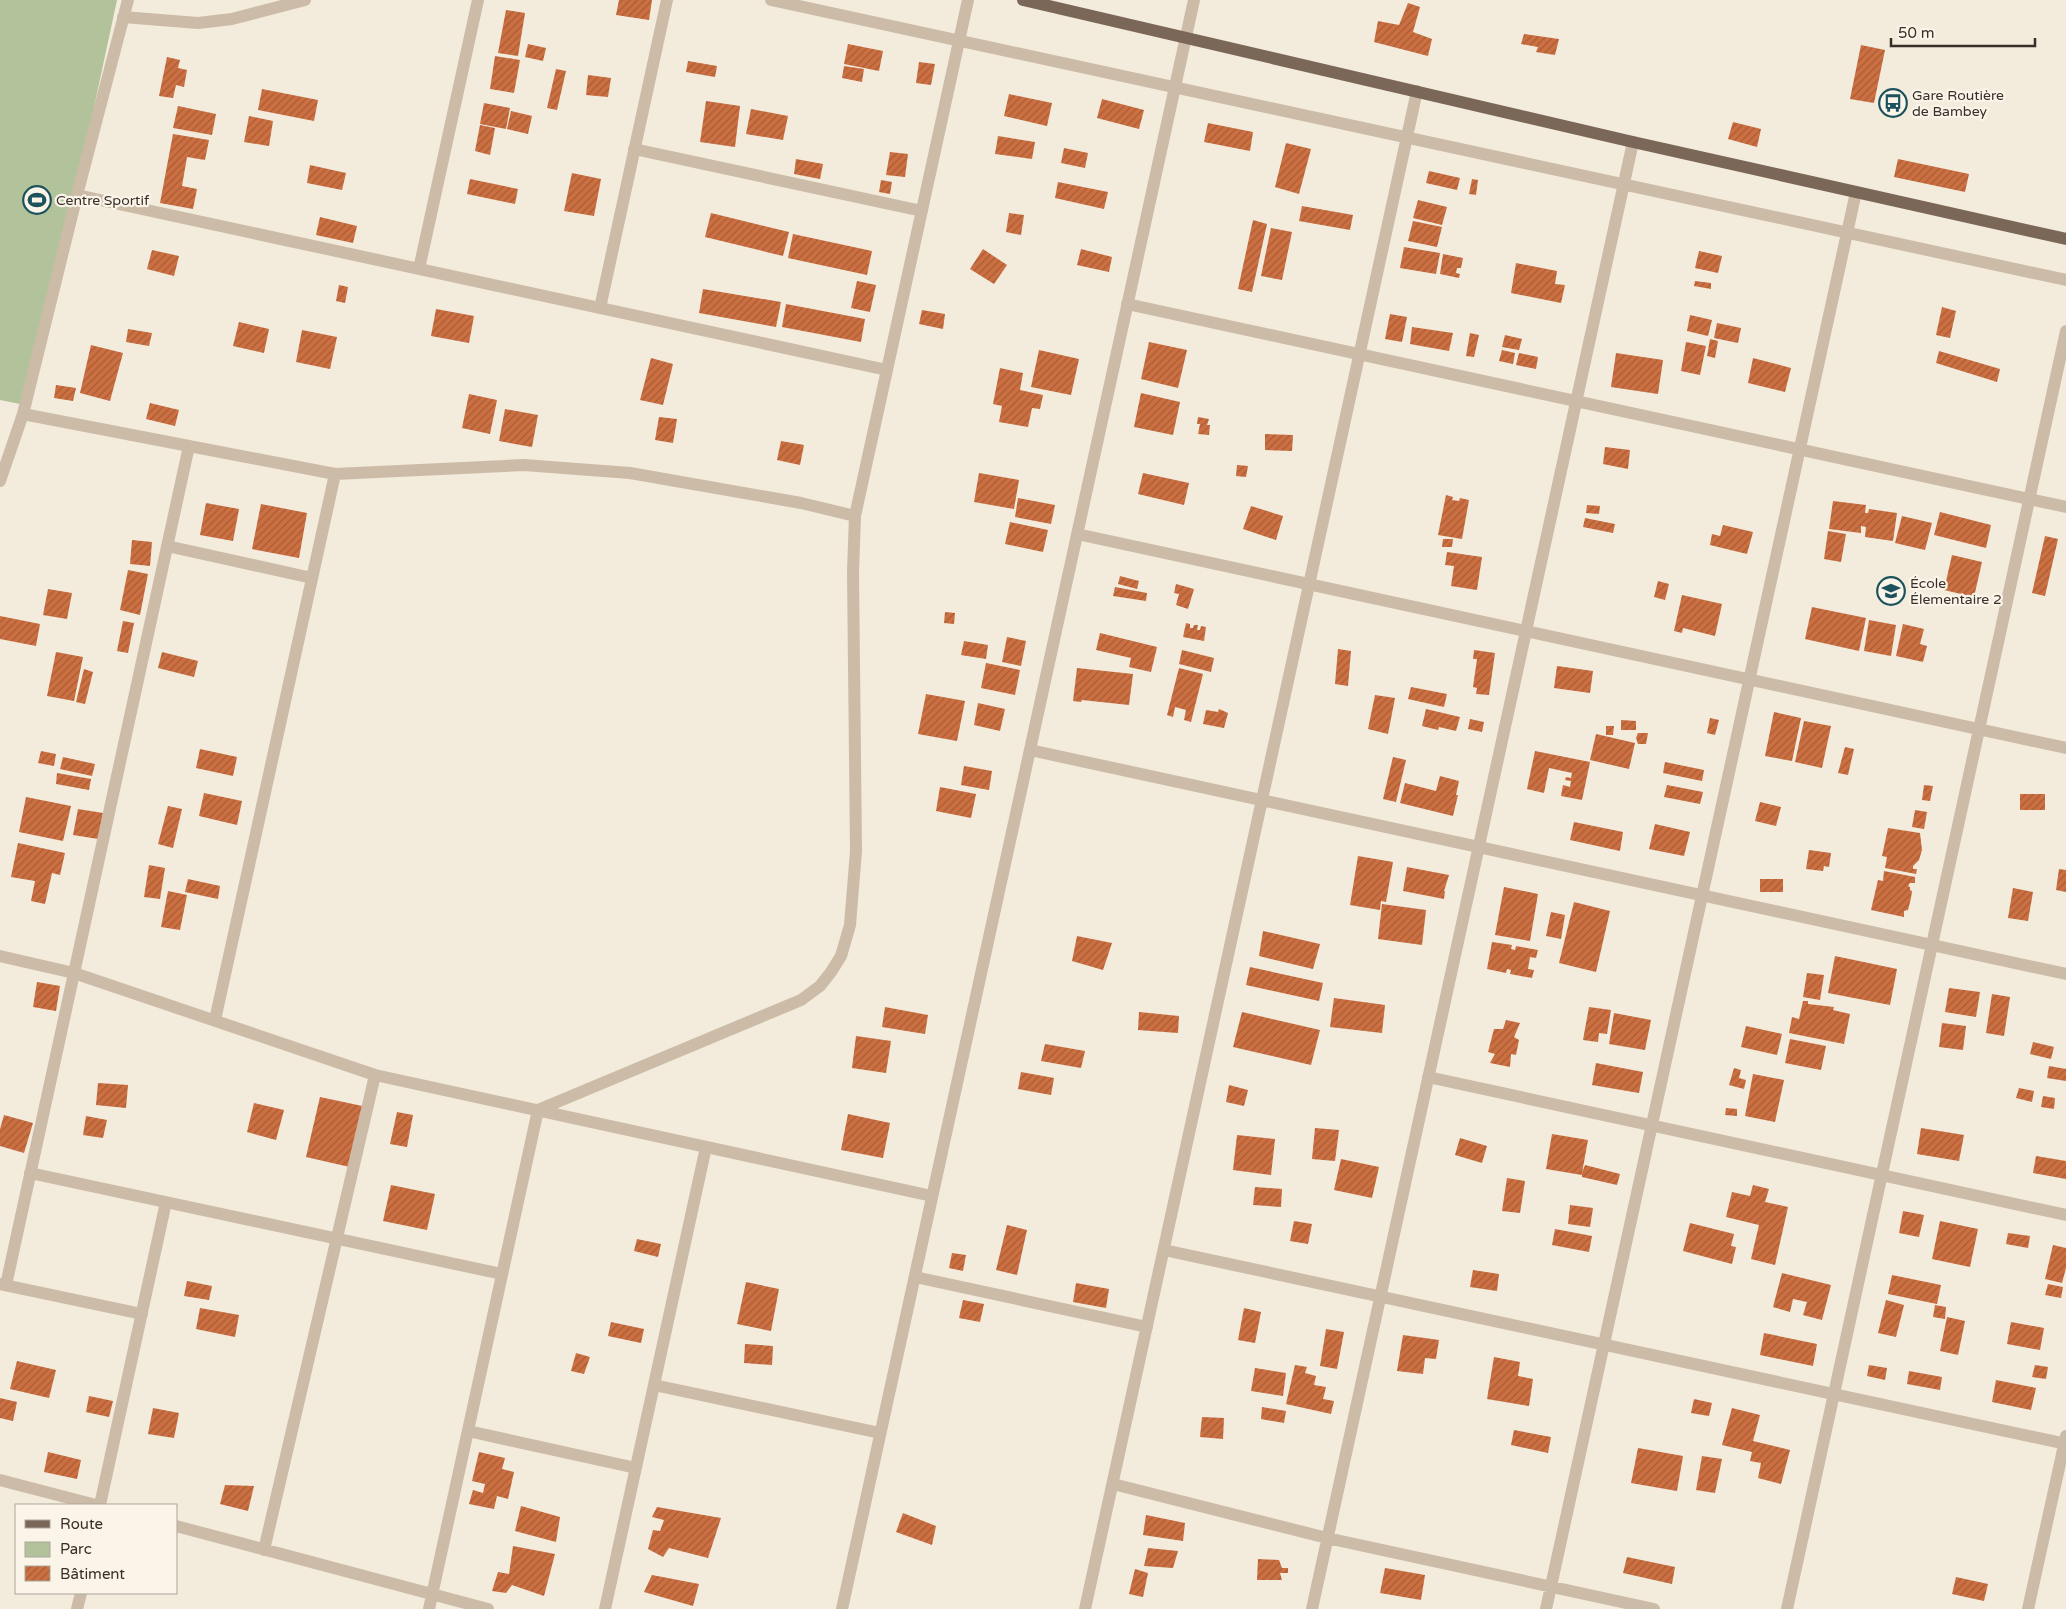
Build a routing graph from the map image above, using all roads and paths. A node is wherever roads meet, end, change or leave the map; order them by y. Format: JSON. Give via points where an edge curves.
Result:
{"nodes":[{"id":1,"x":128,"y":0,"type":"edge"},
{"id":2,"x":305,"y":0,"type":"edge"},
{"id":3,"x":478,"y":0,"type":"edge"},
{"id":4,"x":667,"y":0,"type":"edge"},
{"id":5,"x":771,"y":0,"type":"edge"},
{"id":6,"x":968,"y":0,"type":"edge"},
{"id":7,"x":1023,"y":0,"type":"edge"},
{"id":8,"x":1194,"y":0,"type":"edge"},
{"id":9,"x":123,"y":17,"type":"junction"},
{"id":10,"x":1186,"y":38,"type":"junction"},
{"id":11,"x":959,"y":40,"type":"junction"},
{"id":12,"x":1175,"y":87,"type":"junction"},
{"id":13,"x":1417,"y":91,"type":"junction"},
{"id":14,"x":1408,"y":137,"type":"junction"},
{"id":15,"x":1633,"y":142,"type":"junction"},
{"id":16,"x":634,"y":149,"type":"junction"},
{"id":17,"x":1624,"y":184,"type":"junction"},
{"id":18,"x":1856,"y":192,"type":"junction"},
{"id":19,"x":77,"y":195,"type":"junction"},
{"id":20,"x":922,"y":211,"type":"junction"},
{"id":21,"x":1847,"y":232,"type":"junction"},
{"id":22,"x":2066,"y":239,"type":"edge"},
{"id":23,"x":419,"y":269,"type":"junction"},
{"id":24,"x":2066,"y":280,"type":"edge"},
{"id":25,"x":1127,"y":304,"type":"junction"},
{"id":26,"x":600,"y":308,"type":"junction"},
{"id":27,"x":2066,"y":330,"type":"edge"},
{"id":28,"x":1360,"y":355,"type":"junction"},
{"id":29,"x":887,"y":370,"type":"junction"},
{"id":30,"x":1576,"y":402,"type":"junction"},
{"id":31,"x":23,"y":414,"type":"junction"},
{"id":32,"x":189,"y":446,"type":"junction"},
{"id":33,"x":1800,"y":450,"type":"junction"},
{"id":34,"x":334,"y":474,"type":"junction"},
{"id":35,"x":0,"y":481,"type":"edge"},
{"id":36,"x":2029,"y":499,"type":"junction"},
{"id":37,"x":2066,"y":507,"type":"edge"},
{"id":38,"x":855,"y":516,"type":"junction"},
{"id":39,"x":1077,"y":534,"type":"junction"},
{"id":40,"x":167,"y":546,"type":"junction"},
{"id":41,"x":312,"y":578,"type":"junction"},
{"id":42,"x":1310,"y":584,"type":"junction"},
{"id":43,"x":1526,"y":631,"type":"junction"},
{"id":44,"x":1750,"y":679,"type":"junction"},
{"id":45,"x":1979,"y":729,"type":"junction"},
{"id":46,"x":2066,"y":748,"type":"edge"},
{"id":47,"x":1030,"y":750,"type":"junction"},
{"id":48,"x":1262,"y":800,"type":"junction"},
{"id":49,"x":1478,"y":847,"type":"junction"},
{"id":50,"x":1702,"y":895,"type":"junction"},
{"id":51,"x":1932,"y":945,"type":"junction"},
{"id":52,"x":0,"y":956,"type":"edge"},
{"id":53,"x":74,"y":973,"type":"junction"},
{"id":54,"x":2066,"y":974,"type":"edge"},
{"id":55,"x":215,"y":1020,"type":"junction"},
{"id":56,"x":375,"y":1075,"type":"junction"},
{"id":57,"x":1428,"y":1077,"type":"junction"},
{"id":58,"x":538,"y":1110,"type":"junction"},
{"id":59,"x":1652,"y":1125,"type":"junction"},
{"id":60,"x":706,"y":1147,"type":"junction"},
{"id":61,"x":30,"y":1173,"type":"junction"},
{"id":62,"x":1882,"y":1175,"type":"junction"},
{"id":63,"x":932,"y":1196,"type":"junction"},
{"id":64,"x":166,"y":1202,"type":"junction"},
{"id":65,"x":2066,"y":1215,"type":"edge"},
{"id":66,"x":336,"y":1238,"type":"junction"},
{"id":67,"x":1164,"y":1250,"type":"junction"},
{"id":68,"x":502,"y":1274,"type":"junction"},
{"id":69,"x":914,"y":1277,"type":"junction"},
{"id":70,"x":3,"y":1284,"type":"edge"},
{"id":71,"x":1380,"y":1296,"type":"junction"},
{"id":72,"x":142,"y":1314,"type":"junction"},
{"id":73,"x":1147,"y":1327,"type":"junction"},
{"id":74,"x":1604,"y":1344,"type":"junction"},
{"id":75,"x":654,"y":1385,"type":"junction"},
{"id":76,"x":1833,"y":1394,"type":"junction"},
{"id":77,"x":468,"y":1431,"type":"junction"},
{"id":78,"x":880,"y":1433,"type":"junction"},
{"id":79,"x":2065,"y":1442,"type":"edge"},
{"id":80,"x":636,"y":1468,"type":"junction"},
{"id":81,"x":0,"y":1480,"type":"edge"},
{"id":82,"x":1113,"y":1484,"type":"junction"},
{"id":83,"x":92,"y":1504,"type":"edge"},
{"id":84,"x":100,"y":1504,"type":"edge"},
{"id":85,"x":178,"y":1527,"type":"edge"},
{"id":86,"x":1327,"y":1538,"type":"junction"},
{"id":87,"x":264,"y":1550,"type":"junction"},
{"id":88,"x":1551,"y":1587,"type":"junction"},
{"id":89,"x":81,"y":1594,"type":"edge"},
{"id":90,"x":432,"y":1594,"type":"junction"},
{"id":91,"x":78,"y":1609,"type":"edge"},
{"id":92,"x":429,"y":1609,"type":"edge"},
{"id":93,"x":488,"y":1609,"type":"edge"},
{"id":94,"x":605,"y":1609,"type":"edge"},
{"id":95,"x":842,"y":1609,"type":"edge"},
{"id":96,"x":1086,"y":1609,"type":"edge"},
{"id":97,"x":1312,"y":1609,"type":"edge"},
{"id":98,"x":1546,"y":1609,"type":"edge"},
{"id":99,"x":1654,"y":1609,"type":"edge"},
{"id":100,"x":1787,"y":1609,"type":"edge"},
{"id":101,"x":2028,"y":1609,"type":"edge"}],
"edges":[{"from":1,"to":9,"type":"street"},
{"from":2,"to":9,"type":"street","via":[[232,19],[198,23]]},
{"from":3,"to":23,"type":"street"},
{"from":4,"to":16,"type":"street"},
{"from":5,"to":11,"type":"street"},
{"from":6,"to":11,"type":"street"},
{"from":7,"to":10,"type":"main road"},
{"from":8,"to":10,"type":"street"},
{"from":9,"to":19,"type":"street"},
{"from":10,"to":12,"type":"street"},
{"from":10,"to":13,"type":"main road"},
{"from":11,"to":12,"type":"street"},
{"from":11,"to":20,"type":"street"},
{"from":12,"to":14,"type":"street"},
{"from":12,"to":25,"type":"street"},
{"from":13,"to":14,"type":"street"},
{"from":13,"to":15,"type":"main road"},
{"from":14,"to":17,"type":"street"},
{"from":14,"to":28,"type":"street"},
{"from":15,"to":17,"type":"street"},
{"from":15,"to":18,"type":"main road"},
{"from":16,"to":20,"type":"street"},
{"from":16,"to":26,"type":"street"},
{"from":17,"to":21,"type":"street"},
{"from":17,"to":30,"type":"street"},
{"from":18,"to":21,"type":"street"},
{"from":18,"to":22,"type":"main road"},
{"from":19,"to":23,"type":"street"},
{"from":19,"to":31,"type":"street"},
{"from":20,"to":29,"type":"street"},
{"from":21,"to":24,"type":"street"},
{"from":21,"to":33,"type":"street"},
{"from":23,"to":26,"type":"street"},
{"from":25,"to":28,"type":"street"},
{"from":25,"to":39,"type":"street"},
{"from":26,"to":29,"type":"street"},
{"from":27,"to":36,"type":"street"},
{"from":28,"to":30,"type":"street"},
{"from":28,"to":42,"type":"street"},
{"from":29,"to":38,"type":"street"},
{"from":30,"to":33,"type":"street"},
{"from":30,"to":43,"type":"street"},
{"from":31,"to":32,"type":"street"},
{"from":31,"to":35,"type":"street"},
{"from":32,"to":34,"type":"street"},
{"from":32,"to":40,"type":"street"},
{"from":33,"to":36,"type":"street"},
{"from":33,"to":44,"type":"street"},
{"from":34,"to":38,"type":"street","via":[[524,465],[630,473],[801,503]]},
{"from":34,"to":41,"type":"street"},
{"from":36,"to":37,"type":"street"},
{"from":36,"to":45,"type":"street"},
{"from":38,"to":58,"type":"street","via":[[856,850],[850,925],[841,956],[820,986],[801,1000]]},
{"from":39,"to":42,"type":"street"},
{"from":39,"to":47,"type":"street"},
{"from":40,"to":41,"type":"street"},
{"from":40,"to":53,"type":"street"},
{"from":41,"to":55,"type":"street"},
{"from":42,"to":43,"type":"street"},
{"from":42,"to":48,"type":"street"},
{"from":43,"to":44,"type":"street"},
{"from":43,"to":49,"type":"street"},
{"from":44,"to":45,"type":"street"},
{"from":44,"to":50,"type":"street"},
{"from":45,"to":46,"type":"street"},
{"from":45,"to":51,"type":"street"},
{"from":47,"to":48,"type":"street"},
{"from":47,"to":63,"type":"street"},
{"from":48,"to":49,"type":"street"},
{"from":48,"to":67,"type":"street"},
{"from":49,"to":50,"type":"street"},
{"from":49,"to":57,"type":"street"},
{"from":50,"to":51,"type":"street"},
{"from":50,"to":59,"type":"street"},
{"from":51,"to":54,"type":"street"},
{"from":51,"to":62,"type":"street"},
{"from":52,"to":53,"type":"street"},
{"from":53,"to":55,"type":"street"},
{"from":53,"to":61,"type":"street"},
{"from":55,"to":56,"type":"street"},
{"from":56,"to":58,"type":"street"},
{"from":56,"to":66,"type":"street"},
{"from":57,"to":59,"type":"street"},
{"from":57,"to":71,"type":"street"},
{"from":58,"to":60,"type":"street"},
{"from":58,"to":68,"type":"street"},
{"from":59,"to":62,"type":"street"},
{"from":59,"to":74,"type":"street"},
{"from":60,"to":63,"type":"street"},
{"from":60,"to":75,"type":"street"},
{"from":61,"to":64,"type":"street"},
{"from":61,"to":70,"type":"street"},
{"from":62,"to":65,"type":"street"},
{"from":62,"to":76,"type":"street"},
{"from":63,"to":69,"type":"street"},
{"from":64,"to":66,"type":"street"},
{"from":64,"to":72,"type":"street"},
{"from":66,"to":68,"type":"street"},
{"from":66,"to":87,"type":"street"},
{"from":67,"to":71,"type":"street"},
{"from":67,"to":73,"type":"street"},
{"from":68,"to":77,"type":"street"},
{"from":69,"to":73,"type":"street"},
{"from":69,"to":78,"type":"street"},
{"from":70,"to":72,"type":"street"},
{"from":71,"to":74,"type":"street"},
{"from":71,"to":86,"type":"street"},
{"from":72,"to":84,"type":"street"},
{"from":73,"to":82,"type":"street"},
{"from":74,"to":76,"type":"street"},
{"from":74,"to":88,"type":"street"},
{"from":75,"to":78,"type":"street"},
{"from":75,"to":80,"type":"street"},
{"from":76,"to":79,"type":"street"},
{"from":76,"to":100,"type":"street"},
{"from":77,"to":80,"type":"street"},
{"from":77,"to":90,"type":"street"},
{"from":78,"to":95,"type":"street"},
{"from":79,"to":101,"type":"street"},
{"from":80,"to":94,"type":"street"},
{"from":81,"to":83,"type":"street"},
{"from":82,"to":86,"type":"street"},
{"from":82,"to":96,"type":"street"},
{"from":85,"to":87,"type":"street"},
{"from":86,"to":88,"type":"street"},
{"from":86,"to":97,"type":"street"},
{"from":87,"to":90,"type":"street"},
{"from":88,"to":98,"type":"street"},
{"from":88,"to":99,"type":"street"},
{"from":89,"to":91,"type":"street"},
{"from":90,"to":92,"type":"street"},
{"from":90,"to":93,"type":"street"}]}
